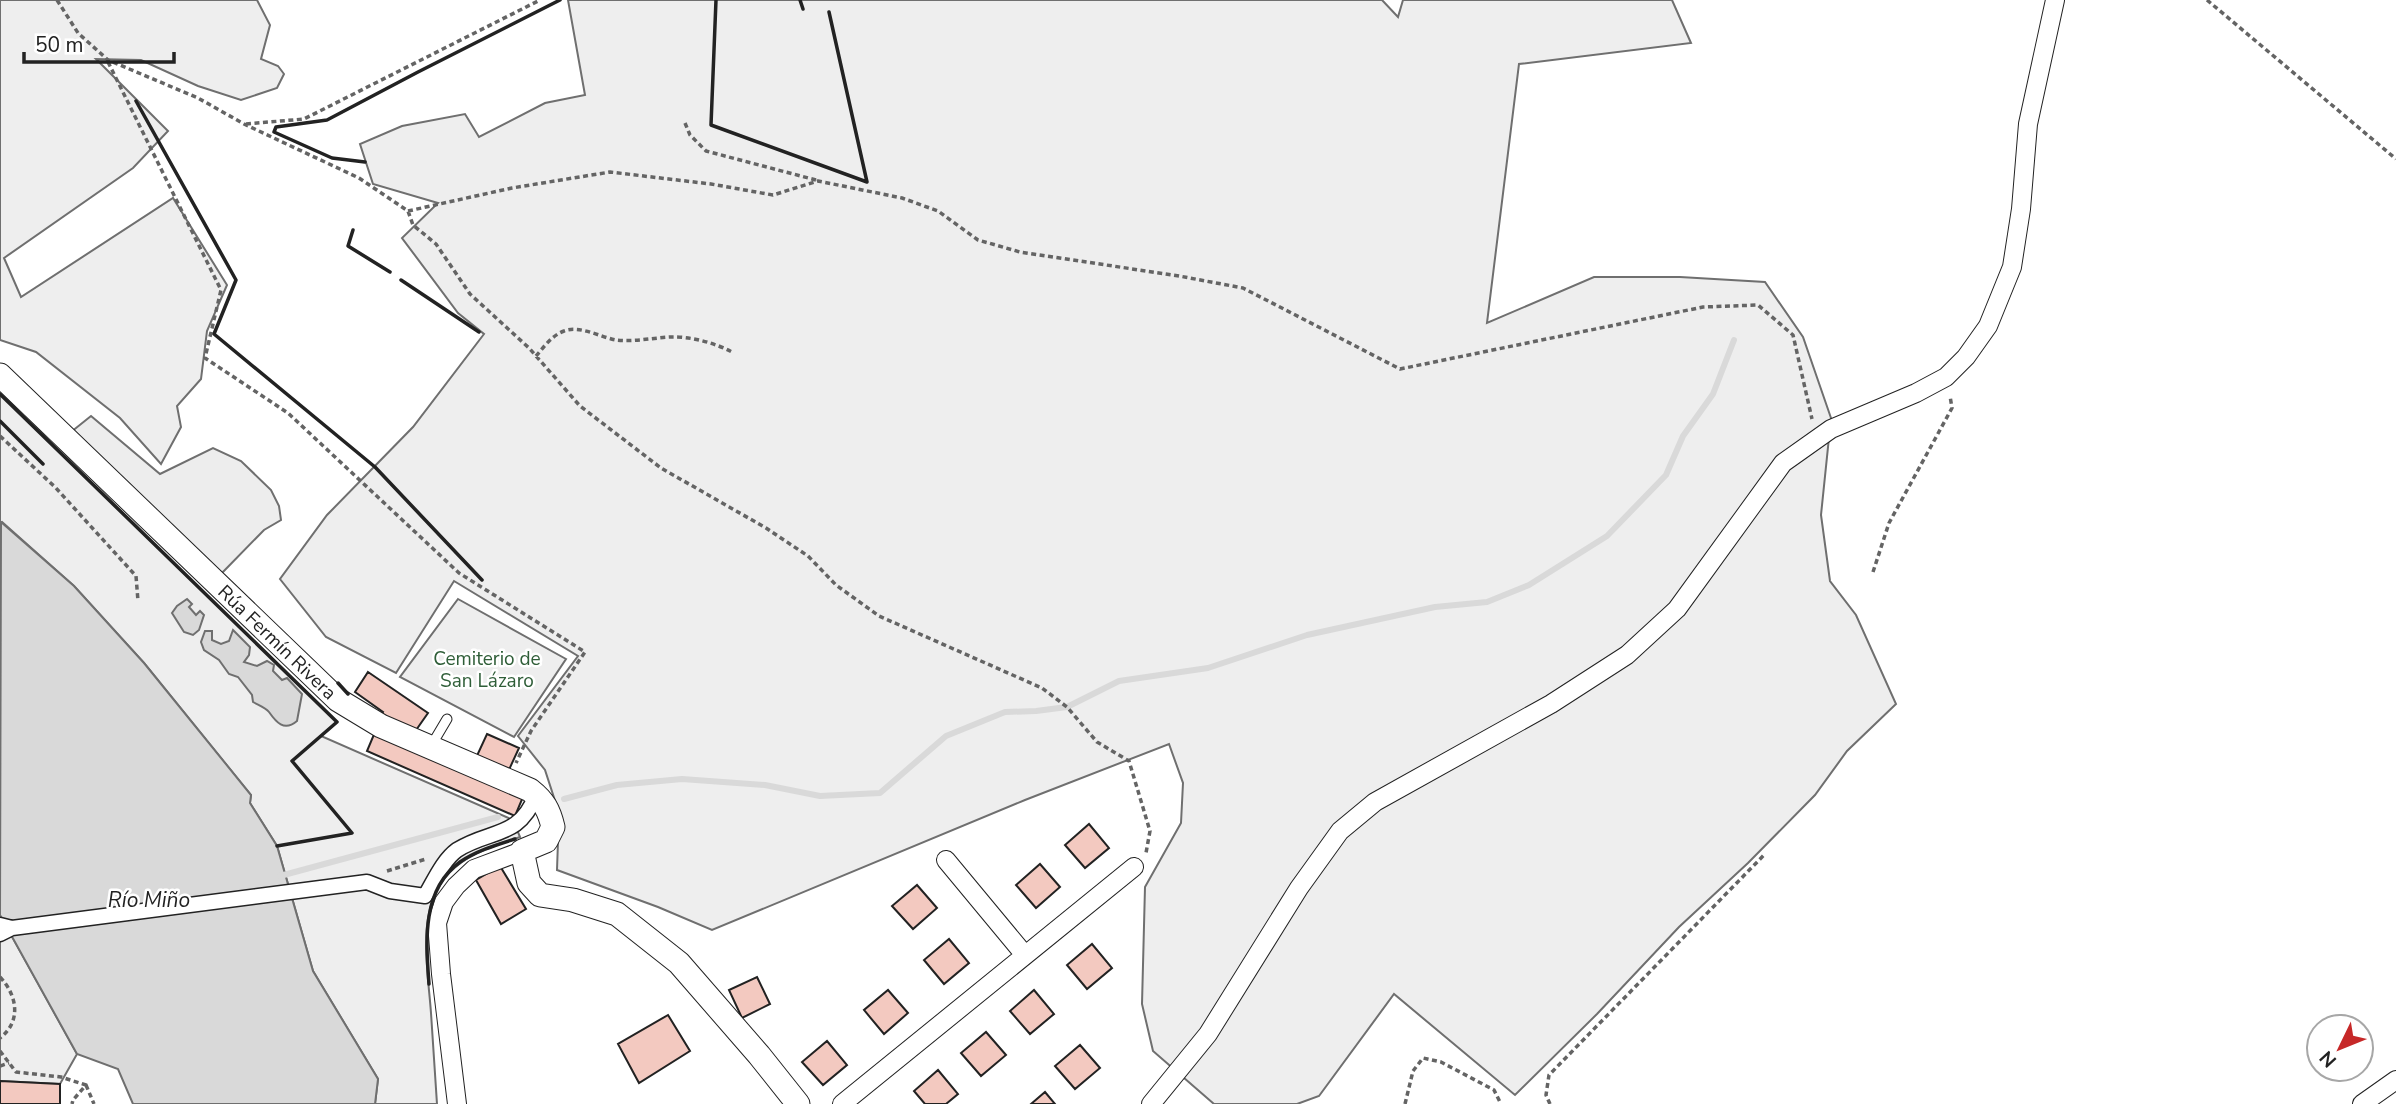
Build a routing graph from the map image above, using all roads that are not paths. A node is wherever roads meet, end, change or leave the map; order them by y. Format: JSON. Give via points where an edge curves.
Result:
{"nodes":[{"id":1,"x":2055,"y":0,"type":"edge"},
{"id":2,"x":0,"y":375,"type":"edge"},
{"id":3,"x":447,"y":719,"type":"dead end"},
{"id":4,"x":430,"y":748,"type":"junction"},
{"id":5,"x":536,"y":795,"type":"junction"},
{"id":6,"x":522,"y":851,"type":"junction"},
{"id":7,"x":946,"y":860,"type":"dead end"},
{"id":8,"x":1134,"y":867,"type":"road end"},
{"id":9,"x":4,"y":929,"type":"edge"},
{"id":10,"x":1024,"y":954,"type":"junction"},
{"id":11,"x":2396,"y":1080,"type":"edge"},
{"id":12,"x":457,"y":1104,"type":"edge"},
{"id":13,"x":797,"y":1104,"type":"edge"},
{"id":14,"x":842,"y":1104,"type":"edge"},
{"id":15,"x":1151,"y":1104,"type":"edge"},
{"id":16,"x":2362,"y":1104,"type":"edge"}],
"edges":[{"from":1,"to":15,"type":"street","via":[[2028,124],[2012,267],[1988,326],[1966,357],[1946,377],[1831,429],[1783,463],[1677,609],[1627,655],[1551,704],[1375,802],[1340,831],[1298,888],[1208,1034]]},
{"from":2,"to":4,"type":"street","name":"Rúa Fermín Rivera","via":[[338,700]]},
{"from":3,"to":4,"type":"lane"},
{"from":4,"to":5,"type":"street","name":"Rúa Fermín Rivera"},
{"from":5,"to":6,"type":"street","via":[[549,811],[553,827],[546,841]]},
{"from":5,"to":9,"type":"street","via":[[518,824],[456,851],[425,896],[367,882]]},
{"from":6,"to":12,"type":"street","via":[[474,869],[444,902],[437,923]]},
{"from":6,"to":13,"type":"street","via":[[529,883],[540,895],[617,914],[680,963]]},
{"from":7,"to":10,"type":"street"},
{"from":8,"to":10,"type":"street"},
{"from":10,"to":14,"type":"street"},
{"from":11,"to":16,"type":"street"}]}
